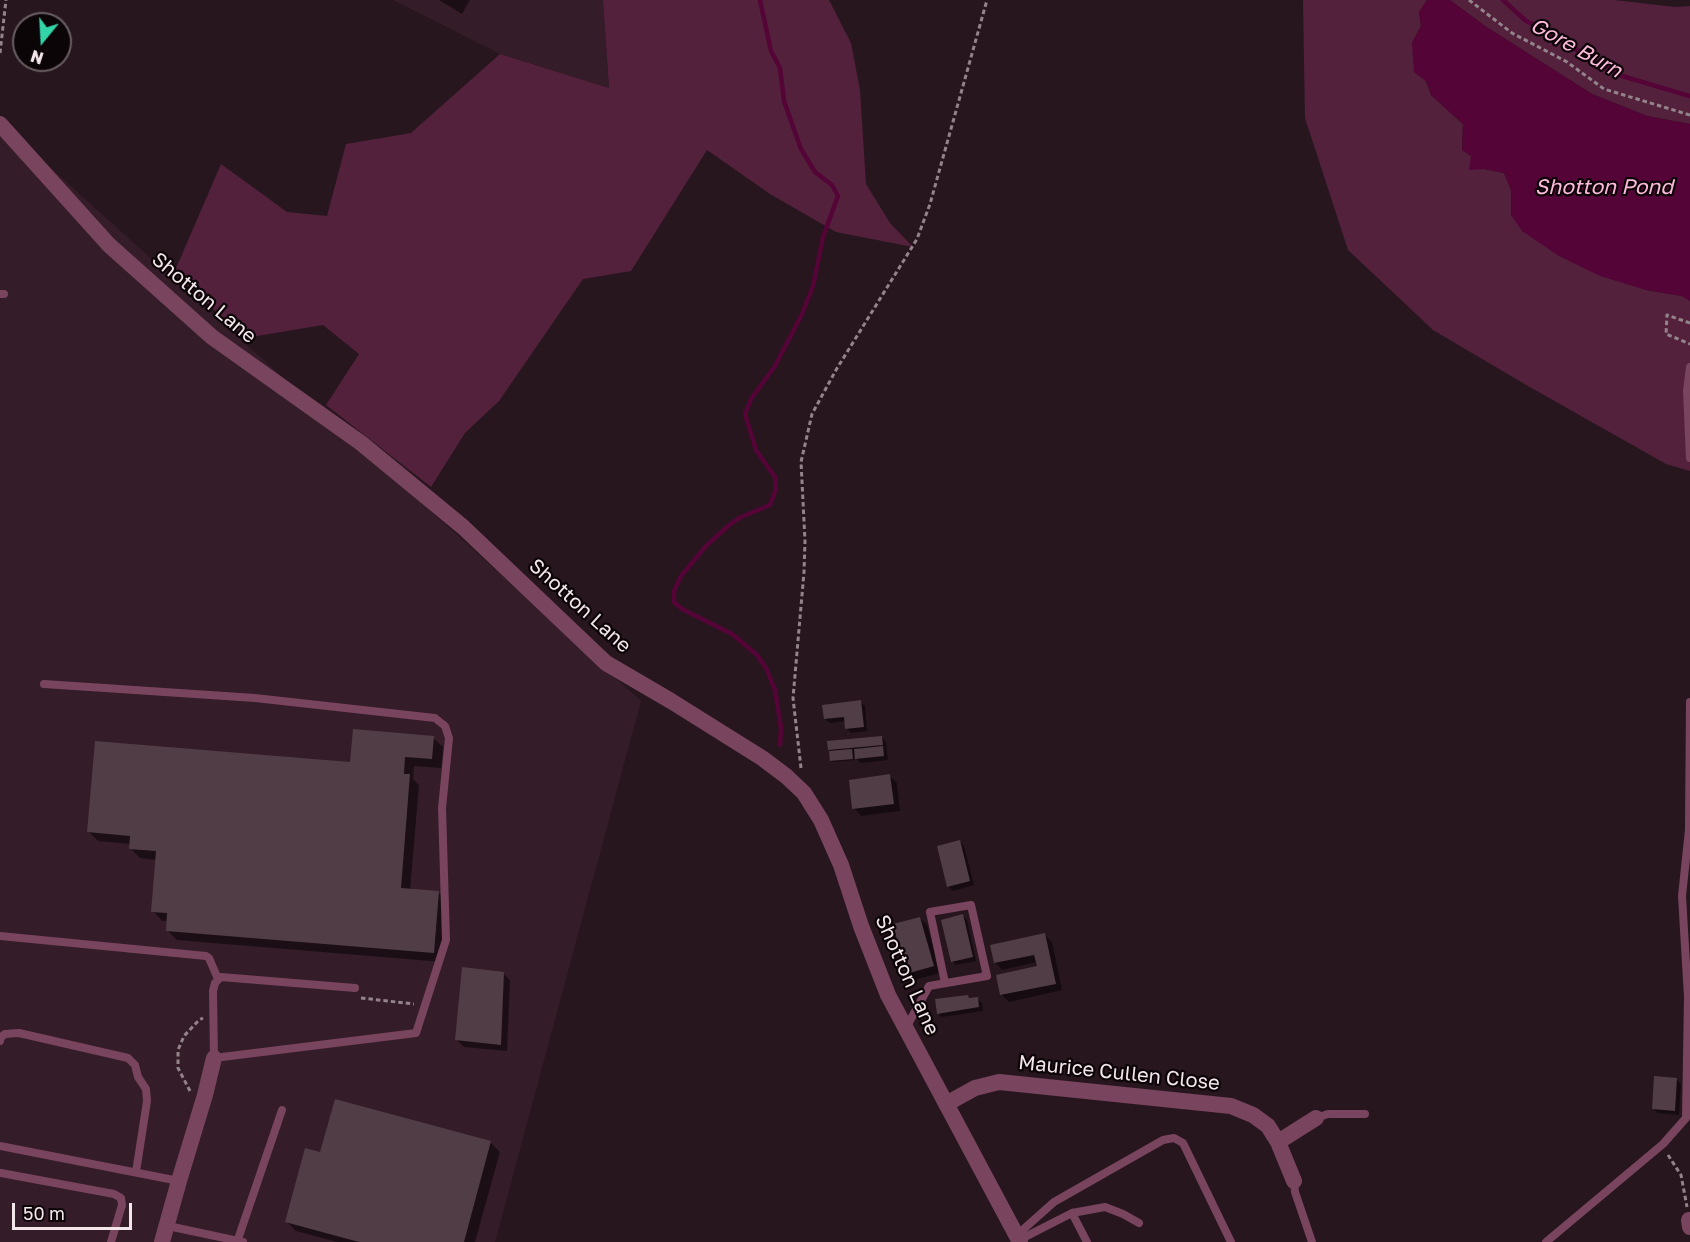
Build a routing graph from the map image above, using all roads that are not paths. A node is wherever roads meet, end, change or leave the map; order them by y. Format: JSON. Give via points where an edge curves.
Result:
{"nodes":[{"id":1,"x":0,"y":124,"type":"edge"},
{"id":2,"x":1690,"y":367,"type":"edge"},
{"id":3,"x":1690,"y":458,"type":"edge"},
{"id":4,"x":44,"y":684,"type":"dead end"},
{"id":5,"x":1690,"y":702,"type":"edge"},
{"id":6,"x":0,"y":936,"type":"edge"},
{"id":7,"x":218,"y":979,"type":"junction"},
{"id":8,"x":945,"y":983,"type":"junction"},
{"id":9,"x":355,"y":988,"type":"dead end"},
{"id":10,"x":906,"y":1028,"type":"junction"},
{"id":11,"x":0,"y":1041,"type":"edge"},
{"id":12,"x":214,"y":1058,"type":"junction"},
{"id":13,"x":946,"y":1104,"type":"junction"},
{"id":14,"x":282,"y":1110,"type":"dead end"},
{"id":15,"x":1365,"y":1114,"type":"dead end"},
{"id":16,"x":1316,"y":1118,"type":"joint"},
{"id":17,"x":1278,"y":1142,"type":"junction"},
{"id":18,"x":0,"y":1146,"type":"edge"},
{"id":19,"x":136,"y":1172,"type":"junction"},
{"id":20,"x":0,"y":1175,"type":"edge"},
{"id":21,"x":179,"y":1181,"type":"junction"},
{"id":22,"x":1294,"y":1181,"type":"joint"},
{"id":23,"x":1072,"y":1213,"type":"junction"},
{"id":24,"x":1139,"y":1223,"type":"dead end"},
{"id":25,"x":168,"y":1226,"type":"junction"},
{"id":26,"x":1019,"y":1239,"type":"edge"},
{"id":27,"x":111,"y":1242,"type":"edge"},
{"id":28,"x":162,"y":1242,"type":"edge"},
{"id":29,"x":239,"y":1242,"type":"edge"},
{"id":30,"x":1087,"y":1242,"type":"edge"},
{"id":31,"x":1231,"y":1242,"type":"edge"},
{"id":32,"x":1312,"y":1242,"type":"edge"},
{"id":33,"x":1546,"y":1242,"type":"edge"}],
"edges":[{"from":1,"to":10,"type":"street","name":"Shotton Lane","via":[[109,245],[212,337],[369,450],[463,527],[606,663],[786,776],[821,820],[888,995]]},
{"from":2,"to":3,"type":"lane"},
{"from":4,"to":12,"type":"lane","via":[[255,698],[435,718],[445,726],[449,738],[442,808],[446,940],[416,1033]]},
{"from":5,"to":33,"type":"lane","via":[[1689,830],[1683,896],[1688,997],[1686,1118],[1663,1144]]},
{"from":6,"to":7,"type":"lane","via":[[206,956]]},
{"from":7,"to":9,"type":"lane","via":[[226,976]]},
{"from":7,"to":12,"type":"lane","via":[[213,990]]},
{"from":8,"to":8,"type":"lane","via":[[930,912],[971,905],[987,976]]},
{"from":8,"to":10,"type":"lane","via":[[929,986]]},
{"from":10,"to":13,"type":"street","name":"Shotton Lane"},
{"from":11,"to":19,"type":"lane","via":[[5,1034],[19,1033],[128,1058],[146,1089],[147,1101]]},
{"from":12,"to":21,"type":"street"},
{"from":13,"to":17,"type":"street","name":"Maurice Cullen Close","via":[[975,1088],[999,1082],[1231,1106],[1268,1126]]},
{"from":13,"to":26,"type":"street","name":"Shotton Lane"},
{"from":14,"to":29,"type":"lane"},
{"from":15,"to":16,"type":"lane","via":[[1328,1114]]},
{"from":16,"to":17,"type":"street"},
{"from":17,"to":22,"type":"street","name":"Maurice Cullen Close"},
{"from":18,"to":19,"type":"lane"},
{"from":19,"to":21,"type":"lane"},
{"from":20,"to":27,"type":"lane","via":[[121,1198]]},
{"from":21,"to":25,"type":"street"},
{"from":22,"to":32,"type":"lane"},
{"from":23,"to":24,"type":"lane","via":[[1105,1207]]},
{"from":23,"to":26,"type":"lane"},
{"from":23,"to":30,"type":"lane"},
{"from":25,"to":28,"type":"street"},
{"from":25,"to":29,"type":"lane"},
{"from":26,"to":31,"type":"lane","via":[[1054,1202],[1163,1140],[1174,1138],[1183,1143]]}]}
